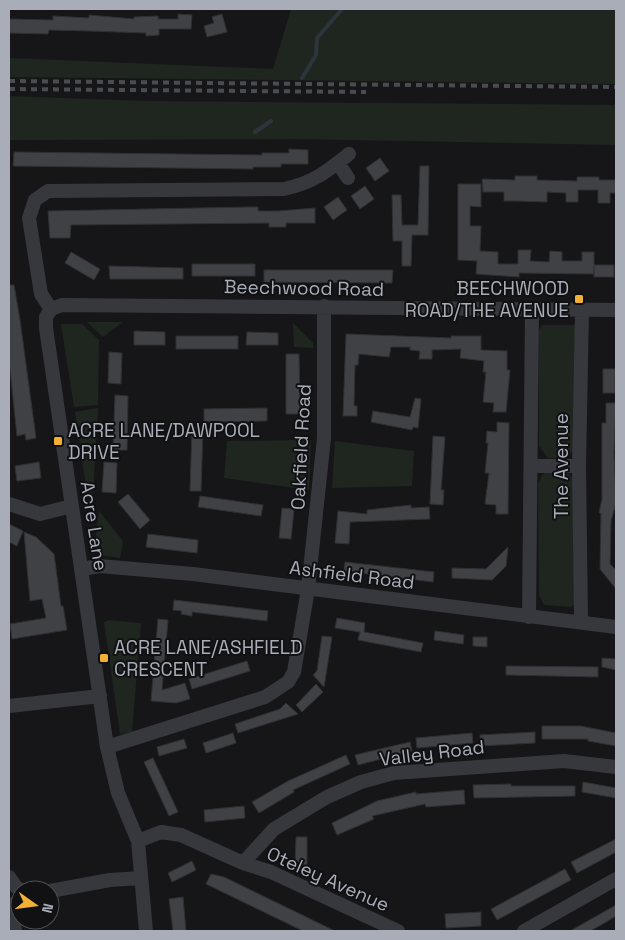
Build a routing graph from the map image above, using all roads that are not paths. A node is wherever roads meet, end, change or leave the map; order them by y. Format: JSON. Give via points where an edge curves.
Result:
{"nodes":[{"id":1,"x":349,"y":154,"type":"dead end"},
{"id":2,"x":338,"y":164,"type":"junction"},
{"id":3,"x":348,"y":178,"type":"dead end"},
{"id":4,"x":324,"y":306,"type":"junction"},
{"id":5,"x":51,"y":309,"type":"junction"},
{"id":6,"x":532,"y":310,"type":"junction"},
{"id":7,"x":616,"y":310,"type":"edge"},
{"id":8,"x":582,"y":311,"type":"junction"},
{"id":9,"x":532,"y":466,"type":"junction"},
{"id":10,"x":579,"y":466,"type":"junction"},
{"id":11,"x":9,"y":504,"type":"edge"},
{"id":12,"x":72,"y":506,"type":"junction"},
{"id":13,"x":82,"y":569,"type":"junction"},
{"id":14,"x":308,"y":589,"type":"junction"},
{"id":15,"x":529,"y":617,"type":"junction"},
{"id":16,"x":581,"y":622,"type":"junction"},
{"id":17,"x":616,"y":627,"type":"edge"},
{"id":18,"x":100,"y":696,"type":"junction"},
{"id":19,"x":9,"y":706,"type":"edge"},
{"id":20,"x":107,"y":747,"type":"junction"},
{"id":21,"x":616,"y":767,"type":"edge"},
{"id":22,"x":138,"y":841,"type":"junction"},
{"id":23,"x":243,"y":863,"type":"junction"},
{"id":24,"x":141,"y":878,"type":"junction"},
{"id":25,"x":616,"y":879,"type":"edge"},
{"id":26,"x":60,"y":889,"type":"edge"},
{"id":27,"x":146,"y":931,"type":"edge"},
{"id":28,"x":398,"y":931,"type":"edge"},
{"id":29,"x":524,"y":931,"type":"edge"}],
"edges":[{"from":1,"to":2,"type":"street"},
{"from":2,"to":3,"type":"street"},
{"from":2,"to":5,"type":"street","via":[[321,177],[303,185],[284,188],[48,191],[35,200],[29,218],[41,294]]},
{"from":4,"to":5,"type":"street","name":"Beechwood Road","via":[[62,304]]},
{"from":4,"to":6,"type":"street","name":"Beechwood Road"},
{"from":4,"to":14,"type":"street","name":"Oakfield Road","via":[[324,438]]},
{"from":5,"to":12,"type":"street","name":"Acre Lane","via":[[46,317],[46,328]]},
{"from":6,"to":8,"type":"street","name":"Beechwood Road"},
{"from":6,"to":9,"type":"street","name":"The Avenue"},
{"from":7,"to":8,"type":"street","name":"Beechwood Road"},
{"from":8,"to":10,"type":"street","name":"The Avenue"},
{"from":9,"to":10,"type":"street"},
{"from":9,"to":15,"type":"street","name":"The Avenue"},
{"from":10,"to":16,"type":"street","name":"The Avenue"},
{"from":11,"to":12,"type":"street","via":[[40,514]]},
{"from":12,"to":13,"type":"street","name":"Acre Lane"},
{"from":13,"to":14,"type":"street","name":"Ashfield Road","via":[[99,566],[193,574]]},
{"from":13,"to":18,"type":"street","name":"Acre Lane"},
{"from":14,"to":15,"type":"street","name":"Ashfield Road"},
{"from":14,"to":20,"type":"street","name":"Oakfield Road","via":[[294,672],[278,691]]},
{"from":15,"to":16,"type":"street","name":"Ashfield Road"},
{"from":16,"to":17,"type":"street","name":"Ashfield Road"},
{"from":18,"to":19,"type":"street"},
{"from":18,"to":20,"type":"street","name":"Acre Lane"},
{"from":20,"to":22,"type":"street","name":"Acre Lane","via":[[118,793]]},
{"from":21,"to":23,"type":"street","name":"Valley Road","via":[[564,760],[394,773],[361,782],[327,797],[274,829]]},
{"from":22,"to":23,"type":"street","via":[[160,832],[181,835]]},
{"from":22,"to":24,"type":"street","name":"Acre Lane"},
{"from":23,"to":28,"type":"street","name":"Oteley Avenue","via":[[271,872]]},
{"from":24,"to":26,"type":"street"},
{"from":24,"to":27,"type":"street","name":"Acre Lane"},
{"from":25,"to":29,"type":"street"}]}
